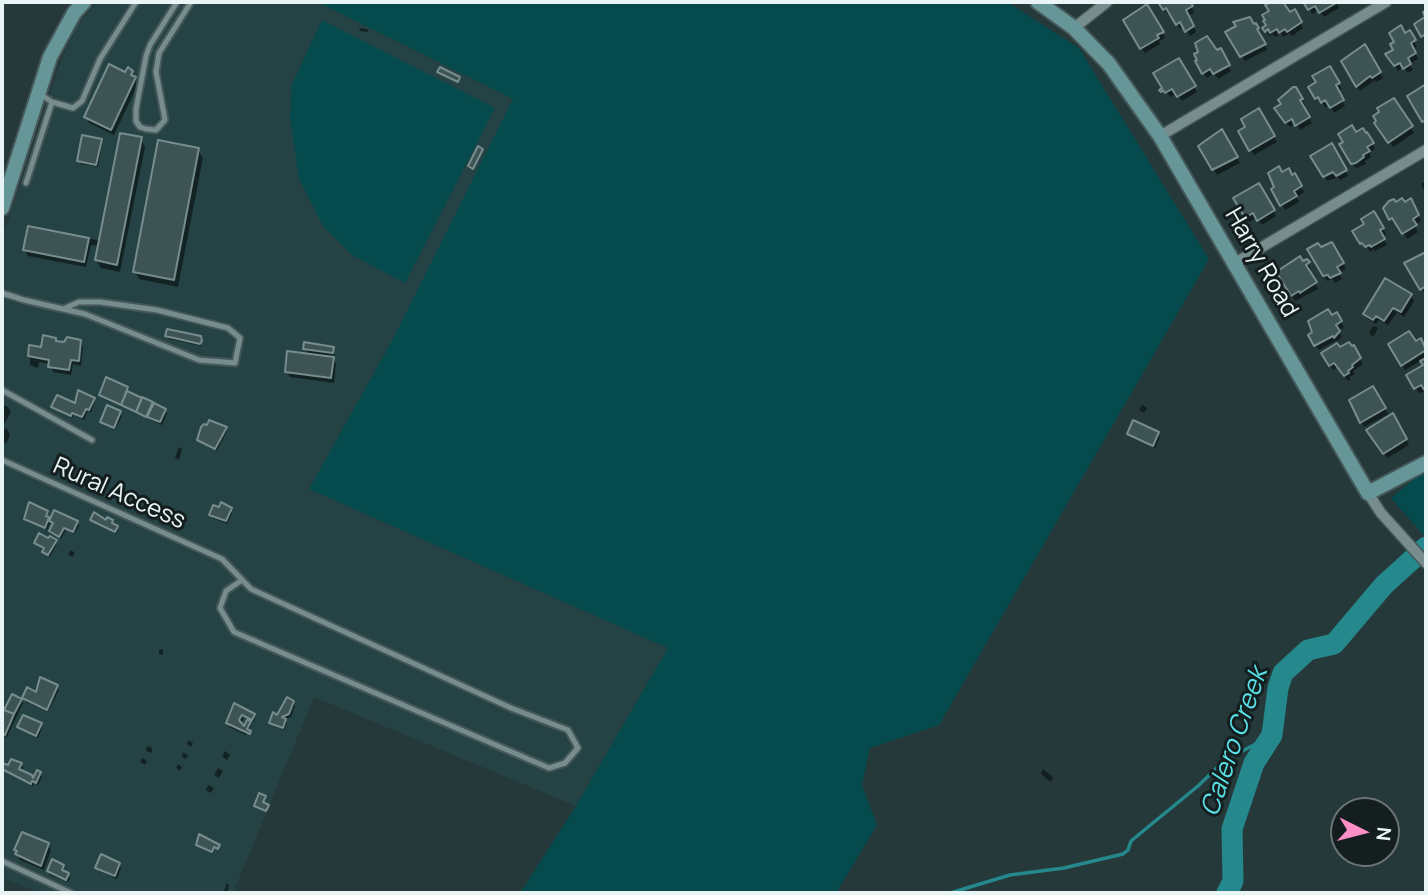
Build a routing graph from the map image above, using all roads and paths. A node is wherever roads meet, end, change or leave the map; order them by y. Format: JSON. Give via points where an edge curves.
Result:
{"nodes":[{"id":1,"x":84,"y":2,"type":"edge"},
{"id":2,"x":136,"y":2,"type":"edge"},
{"id":3,"x":177,"y":2,"type":"edge"},
{"id":4,"x":191,"y":2,"type":"edge"},
{"id":5,"x":1038,"y":2,"type":"edge"},
{"id":6,"x":1107,"y":2,"type":"edge"},
{"id":7,"x":1387,"y":2,"type":"edge"},
{"id":8,"x":1074,"y":28,"type":"junction"},
{"id":9,"x":38,"y":93,"type":"junction"},
{"id":10,"x":52,"y":102,"type":"junction"},
{"id":11,"x":1160,"y":136,"type":"junction"},
{"id":12,"x":1426,"y":150,"type":"edge"},
{"id":13,"x":26,"y":183,"type":"dead end"},
{"id":14,"x":2,"y":208,"type":"edge"},
{"id":15,"x":1235,"y":263,"type":"junction"},
{"id":16,"x":2,"y":293,"type":"edge"},
{"id":17,"x":63,"y":309,"type":"junction"},
{"id":18,"x":2,"y":390,"type":"edge"},
{"id":19,"x":92,"y":440,"type":"dead end"},
{"id":20,"x":2,"y":460,"type":"edge"},
{"id":21,"x":1426,"y":463,"type":"edge"},
{"id":22,"x":1368,"y":493,"type":"junction"},
{"id":23,"x":1426,"y":563,"type":"edge"},
{"id":24,"x":242,"y":580,"type":"junction"},
{"id":25,"x":2,"y":861,"type":"edge"},
{"id":26,"x":71,"y":893,"type":"edge"}],
"edges":[{"from":1,"to":9,"type":"street","via":[[50,57]]},
{"from":2,"to":10,"type":"lane","via":[[100,59],[82,101],[73,108]]},
{"from":3,"to":4,"type":"lane","via":[[146,56],[136,109],[136,121],[146,129],[156,130],[165,120],[156,72],[159,53]]},
{"from":5,"to":8,"type":"street","name":"Harry Road"},
{"from":6,"to":8,"type":"street"},
{"from":7,"to":11,"type":"street"},
{"from":8,"to":11,"type":"street","name":"Harry Road","via":[[1109,64]]},
{"from":9,"to":10,"type":"lane"},
{"from":9,"to":14,"type":"street"},
{"from":10,"to":13,"type":"lane"},
{"from":11,"to":15,"type":"street","name":"Harry Road"},
{"from":12,"to":15,"type":"street"},
{"from":15,"to":22,"type":"street","name":"Harry Road"},
{"from":16,"to":17,"type":"lane"},
{"from":17,"to":17,"type":"lane","via":[[199,360],[235,363],[240,338],[228,328],[157,310],[100,302],[79,302]]},
{"from":18,"to":19,"type":"lane"},
{"from":20,"to":24,"type":"lane","name":"Rural Access","via":[[222,559]]},
{"from":21,"to":22,"type":"street"},
{"from":22,"to":23,"type":"street","name":"Harry Road"},
{"from":24,"to":24,"type":"lane","via":[[251,589],[568,730],[578,748],[565,763],[549,768],[234,632],[220,608],[226,591]]},
{"from":25,"to":26,"type":"lane"}]}
